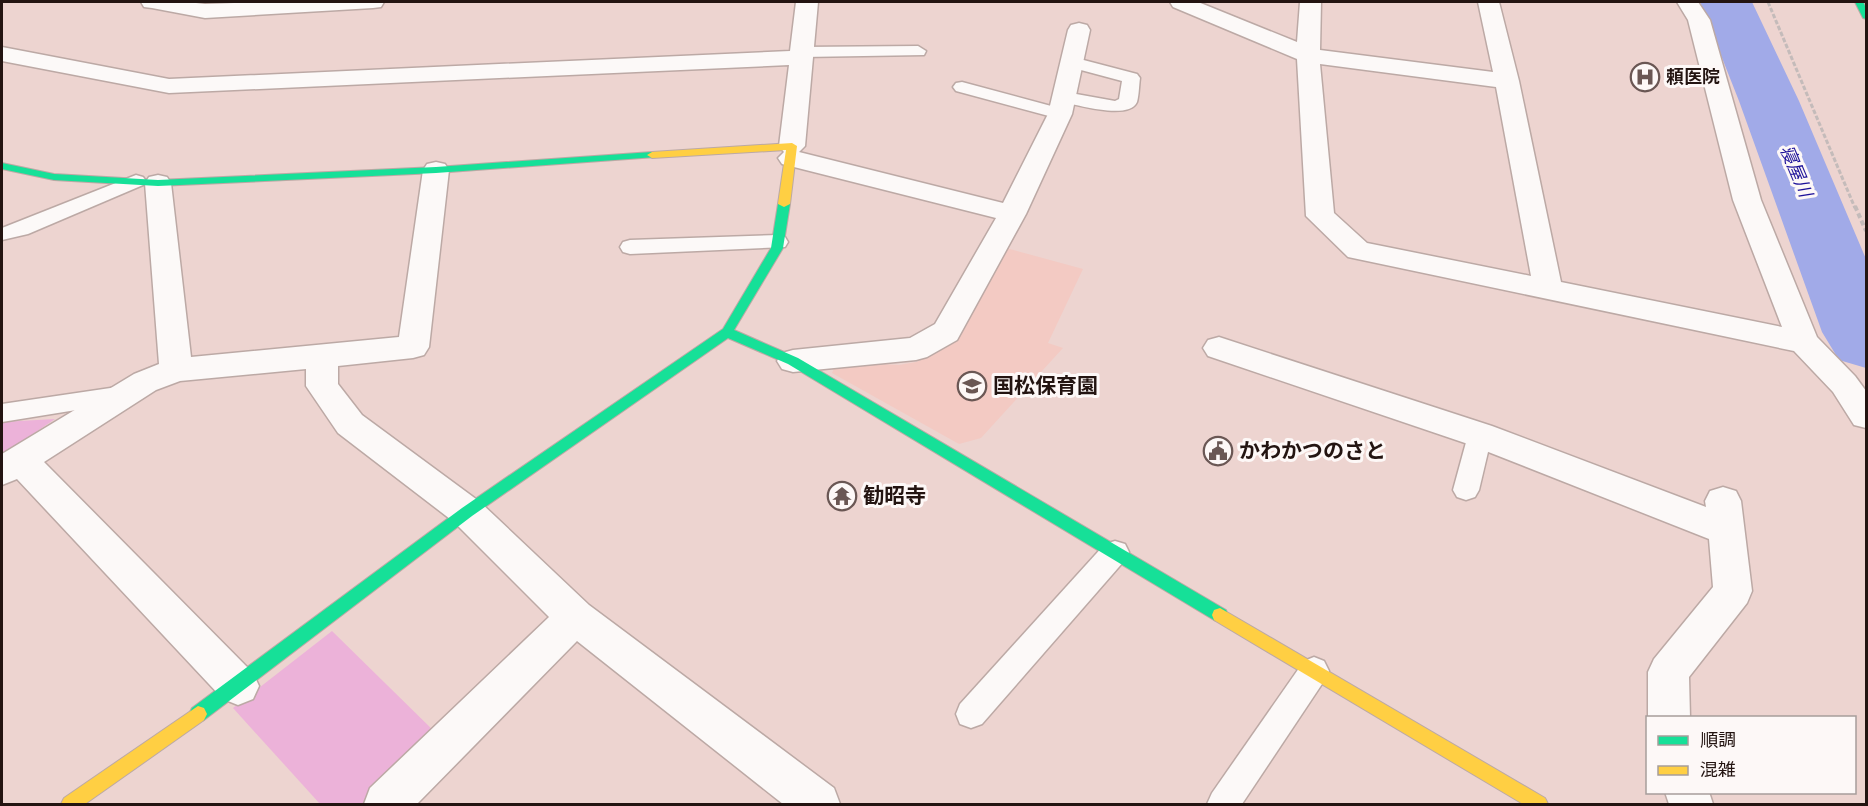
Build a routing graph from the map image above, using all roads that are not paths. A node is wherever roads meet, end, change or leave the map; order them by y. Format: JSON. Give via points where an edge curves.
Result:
{"nodes":[{"id":1,"x":152,"y":2,"type":"edge"},
{"id":2,"x":373,"y":2,"type":"edge"},
{"id":3,"x":807,"y":2,"type":"edge"},
{"id":4,"x":1181,"y":2,"type":"edge"},
{"id":5,"x":1311,"y":2,"type":"edge"},
{"id":6,"x":1489,"y":2,"type":"edge"},
{"id":7,"x":1688,"y":2,"type":"edge"},
{"id":8,"x":1859,"y":2,"type":"edge"},
{"id":9,"x":1866,"y":16,"type":"edge"},
{"id":10,"x":1079,"y":30,"type":"dead end"},
{"id":11,"x":918,"y":51,"type":"dead end"},
{"id":12,"x":2,"y":54,"type":"edge"},
{"id":13,"x":803,"y":54,"type":"junction"},
{"id":14,"x":1308,"y":55,"type":"junction"},
{"id":15,"x":1072,"y":62,"type":"junction"},
{"id":16,"x":1508,"y":81,"type":"junction"},
{"id":17,"x":963,"y":87,"type":"dead end"},
{"id":18,"x":1062,"y":105,"type":"junction"},
{"id":19,"x":791,"y":152,"type":"junction"},
{"id":20,"x":2,"y":166,"type":"edge"},
{"id":21,"x":436,"y":170,"type":"junction"},
{"id":22,"x":147,"y":182,"type":"junction"},
{"id":23,"x":1012,"y":214,"type":"junction"},
{"id":24,"x":2,"y":234,"type":"edge"},
{"id":25,"x":778,"y":242,"type":"junction"},
{"id":26,"x":630,"y":247,"type":"dead end"},
{"id":27,"x":1548,"y":290,"type":"junction"},
{"id":28,"x":727,"y":332,"type":"junction"},
{"id":29,"x":1804,"y":342,"type":"junction"},
{"id":30,"x":1219,"y":348,"type":"dead end"},
{"id":31,"x":322,"y":356,"type":"junction"},
{"id":32,"x":793,"y":361,"type":"junction"},
{"id":33,"x":176,"y":370,"type":"junction"},
{"id":34,"x":124,"y":395,"type":"junction"},
{"id":35,"x":2,"y":413,"type":"edge"},
{"id":36,"x":1866,"y":416,"type":"edge"},
{"id":37,"x":1480,"y":435,"type":"junction"},
{"id":38,"x":11,"y":465,"type":"edge"},
{"id":39,"x":1466,"y":490,"type":"dead end"},
{"id":40,"x":467,"y":512,"type":"junction"},
{"id":41,"x":1115,"y":552,"type":"junction"},
{"id":42,"x":575,"y":617,"type":"junction"},
{"id":43,"x":1314,"y":671,"type":"junction"},
{"id":44,"x":238,"y":686,"type":"junction"},
{"id":45,"x":971,"y":714,"type":"dead end"},
{"id":46,"x":1669,"y":716,"type":"edge"},
{"id":47,"x":400,"y":800,"type":"edge"},
{"id":48,"x":70,"y":804,"type":"edge"},
{"id":49,"x":818,"y":804,"type":"edge"},
{"id":50,"x":1222,"y":804,"type":"edge"},
{"id":51,"x":1539,"y":804,"type":"edge"}],
"edges":[{"from":1,"to":2,"type":"street","via":[[205,11]]},
{"from":3,"to":13,"type":"street"},
{"from":4,"to":14,"type":"street"},
{"from":5,"to":14,"type":"street"},
{"from":6,"to":16,"type":"street"},
{"from":7,"to":29,"type":"street","via":[[1699,20],[1747,200]]},
{"from":8,"to":9,"type":"street"},
{"from":10,"to":15,"type":"street"},
{"from":11,"to":13,"type":"lane"},
{"from":12,"to":13,"type":"street","via":[[169,86]]},
{"from":13,"to":19,"type":"street"},
{"from":14,"to":16,"type":"street"},
{"from":14,"to":27,"type":"street","via":[[1320,216],[1358,250]]},
{"from":15,"to":18,"type":"street"},
{"from":15,"to":18,"type":"lane","via":[[1131,78],[1128,102],[1117,107]]},
{"from":16,"to":27,"type":"street"},
{"from":17,"to":18,"type":"lane"},
{"from":18,"to":23,"type":"street"},
{"from":19,"to":21,"type":"street"},
{"from":19,"to":23,"type":"street"},
{"from":19,"to":25,"type":"street"},
{"from":20,"to":22,"type":"street","via":[[54,177]]},
{"from":21,"to":22,"type":"street"},
{"from":21,"to":31,"type":"street","via":[[413,348]]},
{"from":22,"to":24,"type":"lane"},
{"from":22,"to":33,"type":"street"},
{"from":23,"to":32,"type":"street","via":[[946,332],[916,349]]},
{"from":25,"to":26,"type":"lane"},
{"from":25,"to":28,"type":"street"},
{"from":27,"to":29,"type":"street"},
{"from":28,"to":32,"type":"street"},
{"from":28,"to":40,"type":"street"},
{"from":29,"to":36,"type":"street","via":[[1844,384]]},
{"from":30,"to":37,"type":"street"},
{"from":31,"to":33,"type":"street"},
{"from":31,"to":40,"type":"street","via":[[322,386],[350,424]]},
{"from":32,"to":41,"type":"street"},
{"from":33,"to":34,"type":"street"},
{"from":34,"to":35,"type":"lane"},
{"from":34,"to":38,"type":"street"},
{"from":37,"to":39,"type":"lane"},
{"from":37,"to":46,"type":"street","via":[[1725,515],[1733,591],[1668,672]]},
{"from":38,"to":44,"type":"street"},
{"from":40,"to":42,"type":"street"},
{"from":40,"to":44,"type":"street"},
{"from":41,"to":43,"type":"street"},
{"from":41,"to":45,"type":"lane"},
{"from":42,"to":47,"type":"street"},
{"from":42,"to":49,"type":"street"},
{"from":43,"to":50,"type":"lane"},
{"from":43,"to":51,"type":"street"},
{"from":44,"to":48,"type":"street"}]}
